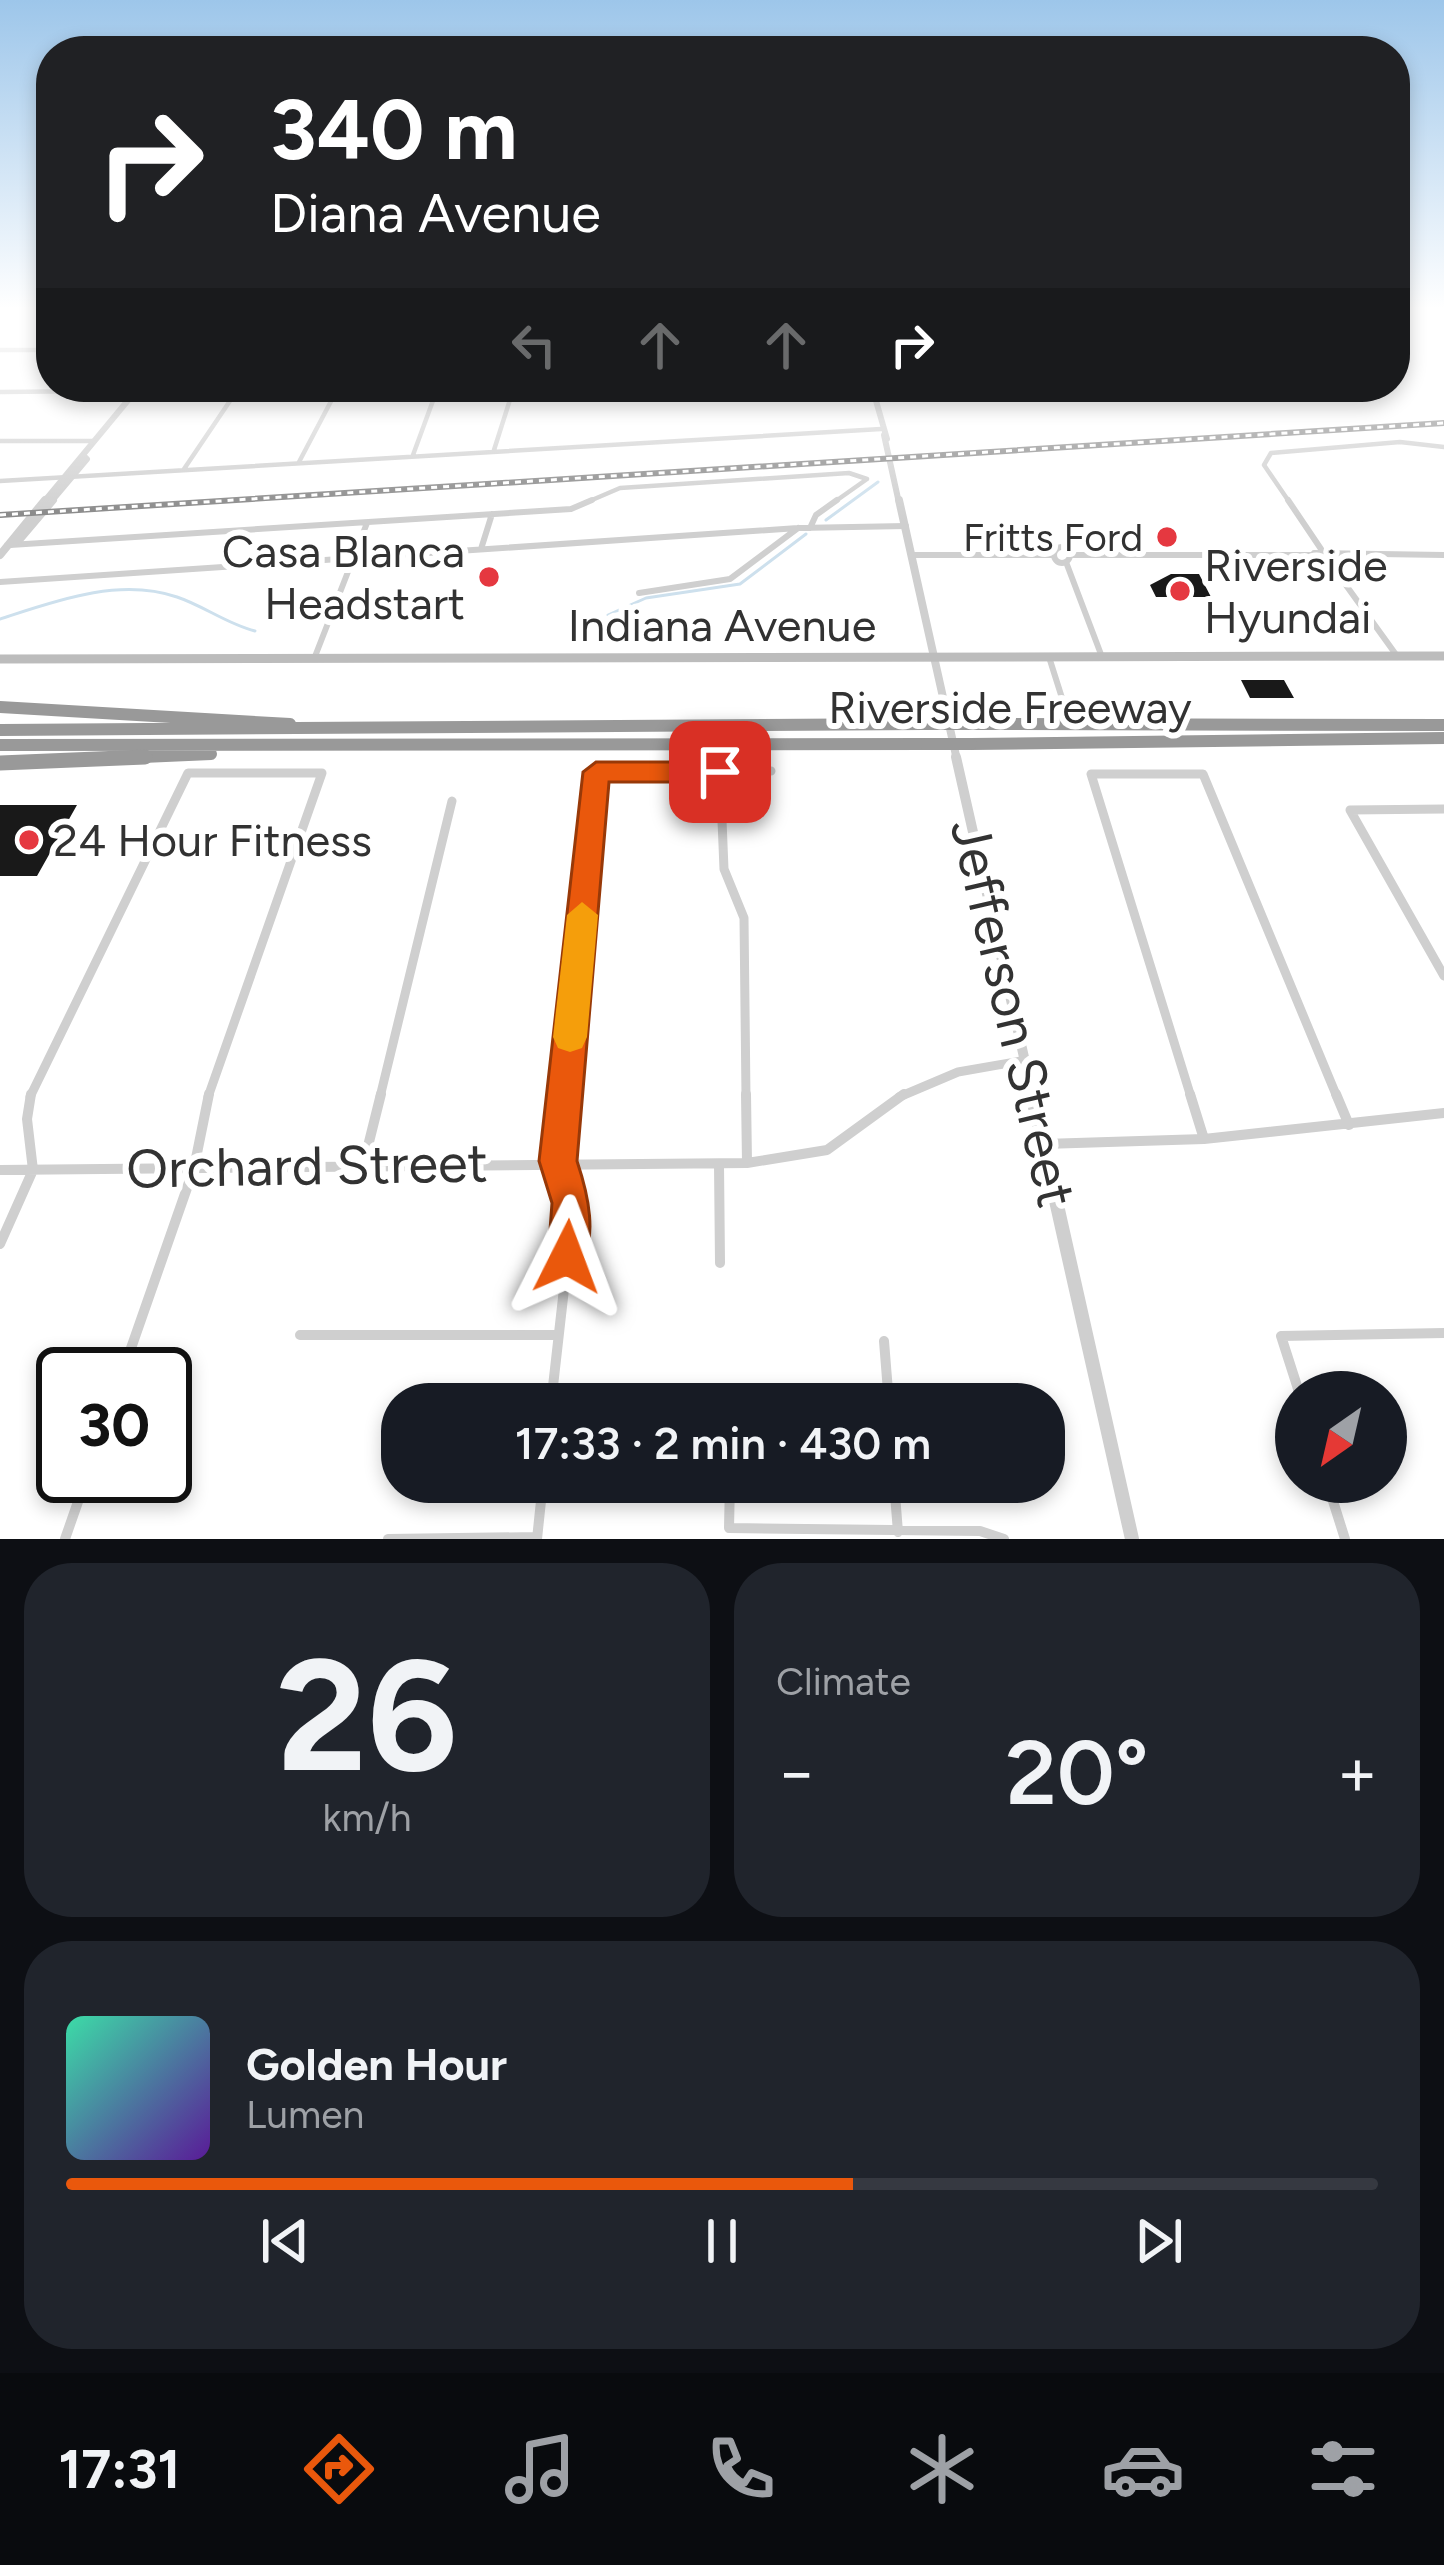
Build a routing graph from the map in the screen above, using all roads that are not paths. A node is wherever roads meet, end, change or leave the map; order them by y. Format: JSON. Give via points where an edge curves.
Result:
{"nodes":[{"id":1,"x":36,"y":391,"type":"edge"},
{"id":2,"x":0,"y":392,"type":"edge"},
{"id":3,"x":126,"y":402,"type":"edge"},
{"id":4,"x":229,"y":402,"type":"edge"},
{"id":5,"x":331,"y":402,"type":"edge"},
{"id":6,"x":432,"y":402,"type":"edge"},
{"id":7,"x":509,"y":402,"type":"edge"},
{"id":8,"x":876,"y":402,"type":"edge"},
{"id":9,"x":883,"y":432,"type":"junction"},
{"id":10,"x":0,"y":441,"type":"edge"},
{"id":11,"x":95,"y":441,"type":"junction"},
{"id":12,"x":1444,"y":447,"type":"edge"},
{"id":13,"x":494,"y":450,"type":"junction"},
{"id":14,"x":83,"y":455,"type":"junction"},
{"id":15,"x":413,"y":455,"type":"junction"},
{"id":16,"x":299,"y":462,"type":"junction"},
{"id":17,"x":184,"y":469,"type":"junction"},
{"id":18,"x":71,"y":476,"type":"junction"},
{"id":19,"x":61,"y":477,"type":"junction"},
{"id":20,"x":0,"y":481,"type":"edge"},
{"id":21,"x":493,"y":514,"type":"junction"},
{"id":22,"x":367,"y":523,"type":"junction"},
{"id":23,"x":906,"y":526,"type":"junction"},
{"id":24,"x":798,"y":528,"type":"junction"},
{"id":25,"x":810,"y":528,"type":"junction"},
{"id":26,"x":8,"y":545,"type":"junction"},
{"id":27,"x":482,"y":549,"type":"junction"},
{"id":28,"x":1317,"y":552,"type":"junction"},
{"id":29,"x":0,"y":555,"type":"edge"},
{"id":30,"x":1444,"y":555,"type":"edge"},
{"id":31,"x":912,"y":556,"type":"junction"},
{"id":32,"x":354,"y":557,"type":"junction"},
{"id":33,"x":1332,"y":558,"type":"junction"},
{"id":34,"x":1070,"y":559,"type":"junction"},
{"id":35,"x":0,"y":582,"type":"edge"},
{"id":36,"x":639,"y":593,"type":"dead end"},
{"id":37,"x":1397,"y":656,"type":"junction"},
{"id":38,"x":1444,"y":656,"type":"edge"},
{"id":39,"x":934,"y":657,"type":"junction"},
{"id":40,"x":1048,"y":657,"type":"junction"},
{"id":41,"x":1102,"y":657,"type":"junction"},
{"id":42,"x":0,"y":659,"type":"edge"},
{"id":43,"x":314,"y":659,"type":"junction"},
{"id":44,"x":1062,"y":698,"type":"dead end"},
{"id":45,"x":0,"y":707,"type":"edge"},
{"id":46,"x":1444,"y":725,"type":"edge"},
{"id":47,"x":0,"y":730,"type":"edge"},
{"id":48,"x":313,"y":730,"type":"junction"},
{"id":49,"x":1444,"y":738,"type":"edge"},
{"id":50,"x":0,"y":745,"type":"edge"},
{"id":51,"x":278,"y":746,"type":"junction"},
{"id":52,"x":0,"y":764,"type":"edge"},
{"id":53,"x":771,"y":771,"type":"dead end"},
{"id":54,"x":720,"y":772,"type":"junction"},
{"id":55,"x":452,"y":801,"type":"dead end"},
{"id":56,"x":1444,"y":809,"type":"edge"},
{"id":57,"x":1444,"y":976,"type":"edge"},
{"id":58,"x":1021,"y":1061,"type":"junction"},
{"id":59,"x":1444,"y":1113,"type":"edge"},
{"id":60,"x":1349,"y":1125,"type":"junction"},
{"id":61,"x":1204,"y":1139,"type":"junction"},
{"id":62,"x":1042,"y":1144,"type":"junction"},
{"id":63,"x":558,"y":1161,"type":"junction"},
{"id":64,"x":747,"y":1163,"type":"junction"},
{"id":65,"x":719,"y":1165,"type":"junction"},
{"id":66,"x":363,"y":1166,"type":"junction"},
{"id":67,"x":194,"y":1168,"type":"junction"},
{"id":68,"x":0,"y":1170,"type":"edge"},
{"id":69,"x":33,"y":1170,"type":"junction"},
{"id":70,"x":0,"y":1244,"type":"edge"},
{"id":71,"x":720,"y":1263,"type":"dead end"},
{"id":72,"x":1444,"y":1333,"type":"edge"},
{"id":73,"x":300,"y":1335,"type":"dead end"},
{"id":74,"x":558,"y":1335,"type":"junction"},
{"id":75,"x":884,"y":1342,"type":"dead end"},
{"id":76,"x":131,"y":1347,"type":"edge"},
{"id":77,"x":1293,"y":1371,"type":"edge"},
{"id":78,"x":553,"y":1383,"type":"edge"},
{"id":79,"x":887,"y":1383,"type":"edge"},
{"id":80,"x":78,"y":1503,"type":"edge"},
{"id":81,"x":541,"y":1503,"type":"edge"},
{"id":82,"x":730,"y":1503,"type":"edge"},
{"id":83,"x":896,"y":1503,"type":"edge"},
{"id":84,"x":1334,"y":1503,"type":"edge"},
{"id":85,"x":898,"y":1532,"type":"junction"},
{"id":86,"x":537,"y":1538,"type":"edge"},
{"id":87,"x":65,"y":1539,"type":"edge"},
{"id":88,"x":388,"y":1539,"type":"edge"},
{"id":89,"x":1004,"y":1539,"type":"edge"},
{"id":90,"x":1132,"y":1539,"type":"edge"},
{"id":91,"x":1345,"y":1539,"type":"edge"}],
"edges":[{"from":1,"to":2,"type":"street"},
{"from":3,"to":11,"type":"street"},
{"from":4,"to":17,"type":"street"},
{"from":5,"to":16,"type":"street"},
{"from":6,"to":15,"type":"street"},
{"from":7,"to":13,"type":"street"},
{"from":8,"to":9,"type":"street","name":"Jefferson Street"},
{"from":9,"to":13,"type":"street"},
{"from":9,"to":23,"type":"street","name":"Jefferson Street"},
{"from":10,"to":11,"type":"street"},
{"from":11,"to":14,"type":"street"},
{"from":12,"to":28,"type":"street","via":[[1400,442],[1271,453],[1264,465]]},
{"from":13,"to":15,"type":"street"},
{"from":14,"to":18,"type":"street"},
{"from":14,"to":19,"type":"street"},
{"from":15,"to":16,"type":"street"},
{"from":16,"to":17,"type":"street"},
{"from":17,"to":18,"type":"street"},
{"from":18,"to":19,"type":"street"},
{"from":18,"to":26,"type":"street"},
{"from":19,"to":20,"type":"street"},
{"from":19,"to":26,"type":"street"},
{"from":21,"to":22,"type":"street"},
{"from":21,"to":25,"type":"street","via":[[581,507],[620,488],[848,473],[867,479]]},
{"from":21,"to":27,"type":"street"},
{"from":22,"to":26,"type":"street"},
{"from":22,"to":32,"type":"street"},
{"from":23,"to":25,"type":"street"},
{"from":23,"to":31,"type":"street","name":"Jefferson Street"},
{"from":24,"to":25,"type":"street"},
{"from":24,"to":27,"type":"street"},
{"from":24,"to":36,"type":"street","via":[[730,579]]},
{"from":26,"to":29,"type":"street"},
{"from":27,"to":32,"type":"street"},
{"from":28,"to":33,"type":"street"},
{"from":28,"to":34,"type":"street"},
{"from":30,"to":33,"type":"street"},
{"from":31,"to":34,"type":"street","via":[[1060,549]]},
{"from":31,"to":39,"type":"street","name":"Jefferson Street"},
{"from":32,"to":35,"type":"street"},
{"from":32,"to":43,"type":"street"},
{"from":33,"to":37,"type":"street"},
{"from":34,"to":41,"type":"street"},
{"from":37,"to":38,"type":"main road","name":"Indiana Avenue"},
{"from":37,"to":41,"type":"main road","name":"Indiana Avenue"},
{"from":39,"to":40,"type":"main road","name":"Indiana Avenue"},
{"from":39,"to":43,"type":"main road","name":"Indiana Avenue"},
{"from":39,"to":58,"type":"street","name":"Jefferson Street"},
{"from":40,"to":41,"type":"main road","name":"Indiana Avenue"},
{"from":40,"to":44,"type":"street"},
{"from":42,"to":43,"type":"main road","name":"Indiana Avenue"},
{"from":45,"to":48,"type":"highway","via":[[270,719]]},
{"from":46,"to":48,"type":"highway","name":"Riverside Freeway","bridge":true},
{"from":47,"to":48,"type":"highway","name":"Riverside Freeway"},
{"from":49,"to":51,"type":"highway","name":"Riverside Freeway","bridge":true},
{"from":50,"to":51,"type":"highway","name":"Riverside Freeway"},
{"from":51,"to":52,"type":"highway"},
{"from":53,"to":54,"type":"street"},
{"from":54,"to":63,"type":"street","via":[[596,772]]},
{"from":54,"to":64,"type":"street","via":[[724,868],[744,918]]},
{"from":55,"to":66,"type":"street"},
{"from":56,"to":57,"type":"street","via":[[1350,810]]},
{"from":58,"to":62,"type":"street","name":"Jefferson Street"},
{"from":58,"to":64,"type":"street","name":"Orchard Street","via":[[958,1072],[902,1095],[827,1150]]},
{"from":59,"to":60,"type":"street"},
{"from":60,"to":61,"type":"street"},
{"from":60,"to":61,"type":"street","via":[[1203,774],[1091,774]]},
{"from":61,"to":62,"type":"street"},
{"from":62,"to":90,"type":"street","name":"Jefferson Street"},
{"from":63,"to":65,"type":"street","name":"Orchard Street"},
{"from":63,"to":66,"type":"street","name":"Orchard Street"},
{"from":63,"to":74,"type":"street","via":[[572,1218]]},
{"from":64,"to":65,"type":"street","name":"Orchard Street"},
{"from":65,"to":71,"type":"street"},
{"from":66,"to":67,"type":"street","name":"Orchard Street"},
{"from":67,"to":69,"type":"street","name":"Orchard Street"},
{"from":67,"to":69,"type":"street","via":[[208,1094],[322,773],[188,773],[31,1092]]},
{"from":67,"to":76,"type":"street"},
{"from":68,"to":69,"type":"street","name":"Orchard Street"},
{"from":69,"to":70,"type":"street"},
{"from":72,"to":77,"type":"street","via":[[1282,1336]]},
{"from":73,"to":74,"type":"street"},
{"from":74,"to":78,"type":"street"},
{"from":75,"to":79,"type":"street"},
{"from":80,"to":87,"type":"street"},
{"from":81,"to":86,"type":"street"},
{"from":82,"to":85,"type":"street","via":[[729,1528]]},
{"from":83,"to":85,"type":"street"},
{"from":84,"to":91,"type":"street"},
{"from":85,"to":89,"type":"street"},
{"from":86,"to":88,"type":"street"}]}
